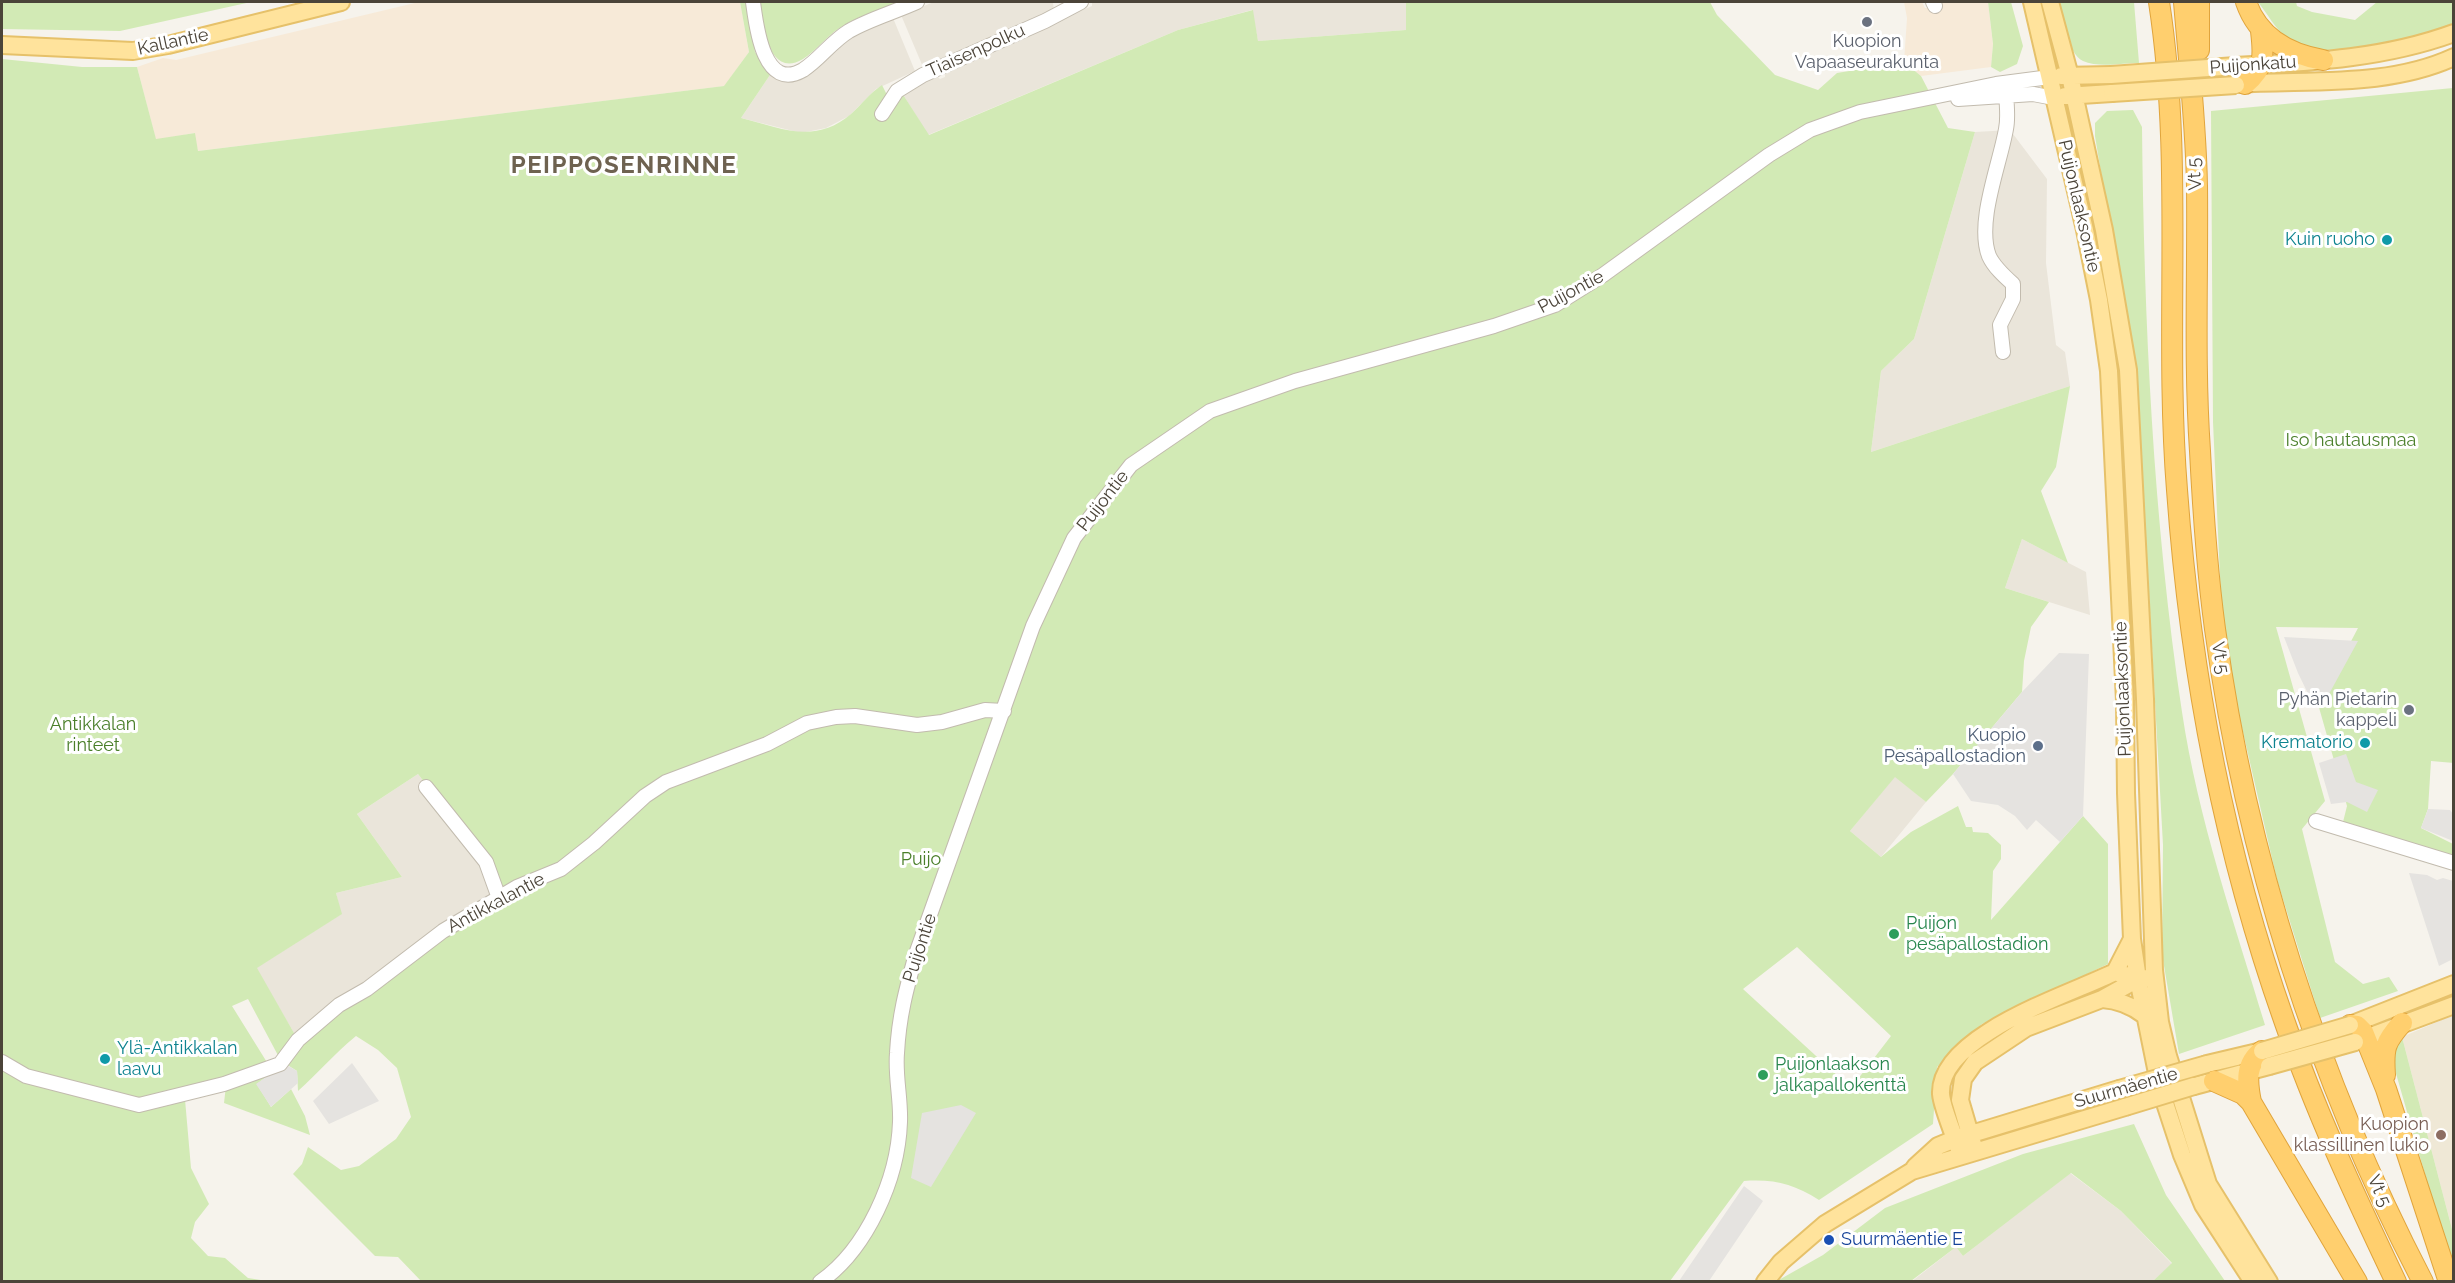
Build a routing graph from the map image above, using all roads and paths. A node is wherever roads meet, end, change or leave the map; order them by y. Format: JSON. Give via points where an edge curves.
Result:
{"nodes":[{"id":1,"x":341,"y":2,"type":"edge"},
{"id":2,"x":753,"y":2,"type":"edge"},
{"id":3,"x":917,"y":2,"type":"edge"},
{"id":4,"x":1081,"y":2,"type":"edge"},
{"id":5,"x":2032,"y":2,"type":"edge"},
{"id":6,"x":2050,"y":2,"type":"edge"},
{"id":7,"x":2159,"y":2,"type":"edge"},
{"id":8,"x":2184,"y":2,"type":"edge"},
{"id":9,"x":2199,"y":2,"type":"edge"},
{"id":10,"x":2246,"y":2,"type":"edge"},
{"id":11,"x":2261,"y":31,"type":"junction"},
{"id":12,"x":2454,"y":33,"type":"edge"},
{"id":13,"x":2,"y":45,"type":"edge"},
{"id":14,"x":2454,"y":57,"type":"edge"},
{"id":15,"x":2323,"y":60,"type":"junction"},
{"id":16,"x":2262,"y":64,"type":"junction"},
{"id":17,"x":2050,"y":76,"type":"junction"},
{"id":18,"x":2070,"y":76,"type":"junction"},
{"id":19,"x":2241,"y":84,"type":"junction"},
{"id":20,"x":2005,"y":90,"type":"junction"},
{"id":21,"x":2074,"y":95,"type":"junction"},
{"id":22,"x":2054,"y":98,"type":"junction"},
{"id":23,"x":882,"y":114,"type":"dead end"},
{"id":24,"x":2197,"y":185,"type":"junction"},
{"id":25,"x":2003,"y":352,"type":"dead end"},
{"id":26,"x":1004,"y":711,"type":"junction"},
{"id":27,"x":426,"y":787,"type":"dead end"},
{"id":28,"x":2316,"y":820,"type":"dead end"},
{"id":29,"x":2454,"y":863,"type":"edge"},
{"id":30,"x":499,"y":898,"type":"junction"},
{"id":31,"x":2132,"y":939,"type":"junction"},
{"id":32,"x":2115,"y":972,"type":"junction"},
{"id":33,"x":2146,"y":978,"type":"junction"},
{"id":34,"x":2454,"y":984,"type":"edge"},
{"id":35,"x":2102,"y":999,"type":"junction"},
{"id":36,"x":2454,"y":1005,"type":"edge"},
{"id":37,"x":2144,"y":1015,"type":"junction"},
{"id":38,"x":2402,"y":1023,"type":"junction"},
{"id":39,"x":2356,"y":1035,"type":"junction"},
{"id":40,"x":2265,"y":1058,"type":"junction"},
{"id":41,"x":2,"y":1062,"type":"edge"},
{"id":42,"x":2247,"y":1072,"type":"junction"},
{"id":43,"x":2211,"y":1073,"type":"junction"},
{"id":44,"x":2386,"y":1089,"type":"junction"},
{"id":45,"x":2251,"y":1102,"type":"junction"},
{"id":46,"x":1962,"y":1136,"type":"junction"},
{"id":47,"x":1968,"y":1153,"type":"junction"},
{"id":48,"x":1912,"y":1171,"type":"junction"},
{"id":49,"x":826,"y":1279,"type":"edge"},
{"id":50,"x":1765,"y":1281,"type":"edge"},
{"id":51,"x":2253,"y":1281,"type":"edge"},
{"id":52,"x":2269,"y":1281,"type":"edge"},
{"id":53,"x":2357,"y":1281,"type":"edge"},
{"id":54,"x":2396,"y":1281,"type":"edge"},
{"id":55,"x":2423,"y":1281,"type":"edge"},
{"id":56,"x":2450,"y":1281,"type":"edge"}],
"edges":[{"from":1,"to":13,"type":"main road","name":"Kallantie","via":[[134,51]]},
{"from":2,"to":3,"type":"street","via":[[764,55],[773,67],[787,74],[802,70],[850,30]]},
{"from":4,"to":23,"type":"street","name":"Tiaisenpolku","via":[[923,75],[897,91]]},
{"from":5,"to":17,"type":"main road","name":"Puijonlaaksontie"},
{"from":6,"to":18,"type":"main road","name":"Puijonlaaksontie"},
{"from":7,"to":54,"type":"highway","name":"Vt 5","via":[[2171,149],[2177,489],[2191,626],[2221,797],[2284,1021]]},
{"from":8,"to":24,"type":"highway","name":"Vt 5"},
{"from":9,"to":24,"type":"highway"},
{"from":10,"to":11,"type":"highway"},
{"from":11,"to":15,"type":"highway","via":[[2295,54]]},
{"from":11,"to":16,"type":"highway"},
{"from":12,"to":15,"type":"main road","name":"Puijonkatu","via":[[2400,50]]},
{"from":14,"to":19,"type":"main road","name":"Puijonkatu","via":[[2406,72],[2358,79]]},
{"from":15,"to":16,"type":"main road","name":"Puijonkatu"},
{"from":16,"to":18,"type":"main road","name":"Puijonkatu","bridge":true},
{"from":16,"to":19,"type":"highway","via":[[2256,74]]},
{"from":17,"to":18,"type":"main road","name":"Puijonkatu"},
{"from":17,"to":20,"type":"street","name":"Puijontie"},
{"from":17,"to":22,"type":"main road","name":"Puijonlaaksontie"},
{"from":18,"to":21,"type":"main road","name":"Puijonlaaksontie"},
{"from":19,"to":21,"type":"main road","name":"Puijonkatu","bridge":true},
{"from":20,"to":22,"type":"street","name":"Puijontie"},
{"from":20,"to":25,"type":"street","via":[[2007,127],[1989,203],[1987,236],[1989,255],[2013,284],[2013,299],[2000,325]]},
{"from":20,"to":26,"type":"street","name":"Puijontie","via":[[1902,103],[1860,112],[1810,130],[1555,305],[1494,326],[1295,381],[1210,411],[1131,465],[1074,538],[1033,626]]},
{"from":21,"to":22,"type":"main road","name":"Puijonkatu"},
{"from":21,"to":33,"type":"main road","name":"Puijonlaaksontie","via":[[2104,230],[2128,370],[2145,699]]},
{"from":22,"to":31,"type":"main road","name":"Puijonlaaksontie","via":[[2099,300],[2109,371]]},
{"from":24,"to":55,"type":"highway","name":"Vt 5","via":[[2200,449],[2215,628],[2233,734],[2257,840],[2309,1019],[2359,1145]]},
{"from":26,"to":30,"type":"street","name":"Antikkalantie","via":[[984,710],[916,725],[855,716],[807,723],[767,744],[666,783],[645,796],[561,869]]},
{"from":26,"to":49,"type":"street","name":"Puijontie","via":[[901,1004],[896,1057],[900,1123],[889,1187],[861,1237]]},
{"from":27,"to":30,"type":"street","via":[[486,862]]},
{"from":28,"to":29,"type":"street"},
{"from":30,"to":41,"type":"street","name":"Antikkalantie","via":[[443,931],[367,989],[339,1005],[298,1040],[280,1064],[224,1084],[139,1105],[26,1076]]},
{"from":31,"to":32,"type":"main road"},
{"from":31,"to":33,"type":"main road","name":"Puijonlaaksontie"},
{"from":32,"to":33,"type":"main road"},
{"from":32,"to":46,"type":"main road","via":[[1992,1028],[1962,1051],[1944,1075],[1941,1094]]},
{"from":33,"to":35,"type":"main road"},
{"from":33,"to":37,"type":"main road","name":"Puijonlaaksontie"},
{"from":33,"to":52,"type":"main road","name":"Puijonlaaksontie","via":[[2208,1184]]},
{"from":34,"to":39,"type":"main road"},
{"from":35,"to":37,"type":"main road","via":[[2133,1006]]},
{"from":35,"to":46,"type":"main road","via":[[2026,1028],[1975,1062],[1963,1079]]},
{"from":36,"to":38,"type":"main road"},
{"from":37,"to":51,"type":"main road","name":"Puijonlaaksontie","via":[[2160,1088],[2182,1155],[2203,1205]]},
{"from":38,"to":39,"type":"main road"},
{"from":38,"to":44,"type":"highway","via":[[2384,1051]]},
{"from":39,"to":40,"type":"main road","name":"Suurmäentie","bridge":true},
{"from":39,"to":44,"type":"highway"},
{"from":40,"to":42,"type":"highway","via":[[2255,1056]]},
{"from":40,"to":43,"type":"main road","name":"Suurmäentie"},
{"from":42,"to":43,"type":"main road","name":"Suurmäentie"},
{"from":42,"to":45,"type":"highway"},
{"from":43,"to":45,"type":"highway"},
{"from":43,"to":46,"type":"main road","name":"Suurmäentie","bridge":true,"via":[[2119,1089]]},
{"from":43,"to":47,"type":"main road","name":"Suurmäentie","bridge":true,"via":[[2194,1086]]},
{"from":44,"to":56,"type":"highway"},
{"from":45,"to":53,"type":"highway"},
{"from":46,"to":47,"type":"main road"},
{"from":46,"to":48,"type":"main road","name":"Suurmäentie","via":[[1938,1146]]},
{"from":47,"to":48,"type":"main road","name":"Suurmäentie"},
{"from":48,"to":50,"type":"main road","name":"Suurmäentie","via":[[1825,1224]]}]}
